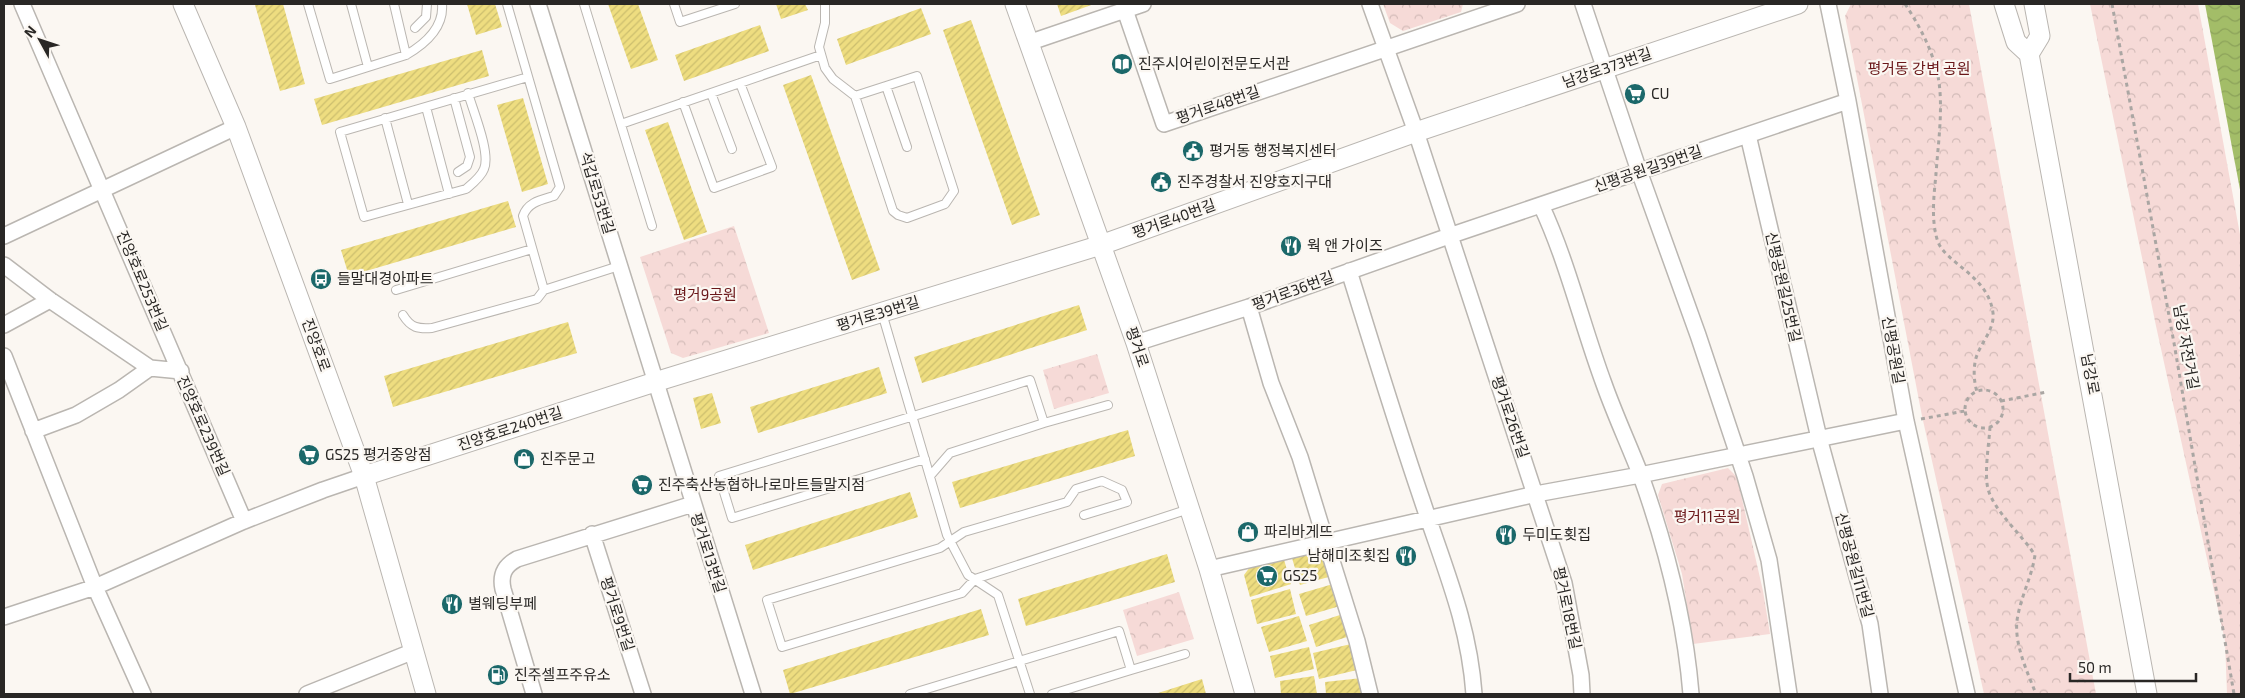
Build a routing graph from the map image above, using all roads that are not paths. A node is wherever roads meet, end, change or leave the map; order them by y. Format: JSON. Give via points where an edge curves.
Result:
{"nodes":[{"id":1,"x":22,"y":4,"type":"edge"},
{"id":2,"x":183,"y":4,"type":"edge"},
{"id":3,"x":308,"y":4,"type":"edge"},
{"id":4,"x":351,"y":4,"type":"edge"},
{"id":5,"x":394,"y":4,"type":"edge"},
{"id":6,"x":427,"y":4,"type":"edge"},
{"id":7,"x":442,"y":4,"type":"edge"},
{"id":8,"x":507,"y":4,"type":"edge"},
{"id":9,"x":538,"y":4,"type":"edge"},
{"id":10,"x":584,"y":4,"type":"edge"},
{"id":11,"x":674,"y":4,"type":"edge"},
{"id":12,"x":735,"y":4,"type":"edge"},
{"id":13,"x":826,"y":4,"type":"edge"},
{"id":14,"x":1015,"y":4,"type":"edge"},
{"id":15,"x":1143,"y":4,"type":"edge"},
{"id":16,"x":1370,"y":4,"type":"edge"},
{"id":17,"x":1517,"y":4,"type":"edge"},
{"id":18,"x":1583,"y":4,"type":"edge"},
{"id":19,"x":1798,"y":4,"type":"edge"},
{"id":20,"x":1828,"y":4,"type":"edge"},
{"id":21,"x":2034,"y":4,"type":"edge"},
{"id":22,"x":2004,"y":5,"type":"edge"},
{"id":23,"x":1481,"y":9,"type":"edge"},
{"id":24,"x":1125,"y":10,"type":"junction"},
{"id":25,"x":415,"y":28,"type":"dead end"},
{"id":26,"x":1028,"y":43,"type":"junction"},
{"id":27,"x":1385,"y":48,"type":"junction"},
{"id":28,"x":2030,"y":54,"type":"junction"},
{"id":29,"x":406,"y":55,"type":"junction"},
{"id":30,"x":821,"y":55,"type":"junction"},
{"id":31,"x":368,"y":67,"type":"junction"},
{"id":32,"x":1605,"y":69,"type":"junction"},
{"id":33,"x":528,"y":77,"type":"junction"},
{"id":34,"x":740,"y":82,"type":"junction"},
{"id":35,"x":886,"y":86,"type":"junction"},
{"id":36,"x":468,"y":93,"type":"junction"},
{"id":37,"x":711,"y":93,"type":"junction"},
{"id":38,"x":856,"y":96,"type":"junction"},
{"id":39,"x":454,"y":98,"type":"junction"},
{"id":40,"x":1848,"y":101,"type":"junction"},
{"id":41,"x":683,"y":102,"type":"junction"},
{"id":42,"x":426,"y":107,"type":"junction"},
{"id":43,"x":385,"y":118,"type":"junction"},
{"id":44,"x":621,"y":124,"type":"junction"},
{"id":45,"x":236,"y":127,"type":"junction"},
{"id":46,"x":1416,"y":132,"type":"junction"},
{"id":47,"x":1748,"y":135,"type":"junction"},
{"id":48,"x":907,"y":147,"type":"dead end"},
{"id":49,"x":732,"y":149,"type":"dead end"},
{"id":50,"x":1639,"y":171,"type":"junction"},
{"id":51,"x":458,"y":172,"type":"dead end"},
{"id":52,"x":103,"y":190,"type":"junction"},
{"id":53,"x":449,"y":194,"type":"junction"},
{"id":54,"x":408,"y":204,"type":"junction"},
{"id":55,"x":1542,"y":205,"type":"junction"},
{"id":56,"x":652,"y":226,"type":"dead end"},
{"id":57,"x":4,"y":236,"type":"edge"},
{"id":58,"x":1449,"y":236,"type":"junction"},
{"id":59,"x":1101,"y":245,"type":"junction"},
{"id":60,"x":532,"y":248,"type":"junction"},
{"id":61,"x":4,"y":265,"type":"edge"},
{"id":62,"x":619,"y":266,"type":"junction"},
{"id":63,"x":1349,"y":271,"type":"junction"},
{"id":64,"x":396,"y":290,"type":"dead end"},
{"id":65,"x":544,"y":290,"type":"junction"},
{"id":66,"x":50,"y":300,"type":"junction"},
{"id":67,"x":1249,"y":307,"type":"junction"},
{"id":68,"x":882,"y":312,"type":"junction"},
{"id":69,"x":404,"y":315,"type":"dead end"},
{"id":70,"x":4,"y":325,"type":"edge"},
{"id":71,"x":1136,"y":343,"type":"junction"},
{"id":72,"x":4,"y":356,"type":"edge"},
{"id":73,"x":150,"y":368,"type":"junction"},
{"id":74,"x":181,"y":371,"type":"junction"},
{"id":75,"x":656,"y":382,"type":"junction"},
{"id":76,"x":1108,"y":405,"type":"dead end"},
{"id":77,"x":912,"y":417,"type":"junction"},
{"id":78,"x":1906,"y":421,"type":"junction"},
{"id":79,"x":1044,"y":423,"type":"junction"},
{"id":80,"x":33,"y":431,"type":"junction"},
{"id":81,"x":1819,"y":438,"type":"junction"},
{"id":82,"x":1738,"y":455,"type":"junction"},
{"id":83,"x":925,"y":460,"type":"junction"},
{"id":84,"x":364,"y":476,"type":"junction"},
{"id":85,"x":930,"y":476,"type":"junction"},
{"id":86,"x":1640,"y":476,"type":"junction"},
{"id":87,"x":1536,"y":494,"type":"junction"},
{"id":88,"x":693,"y":504,"type":"junction"},
{"id":89,"x":1189,"y":510,"type":"junction"},
{"id":90,"x":1084,"y":515,"type":"dead end"},
{"id":91,"x":1428,"y":519,"type":"junction"},
{"id":92,"x":244,"y":521,"type":"junction"},
{"id":93,"x":592,"y":534,"type":"junction"},
{"id":94,"x":949,"y":542,"type":"junction"},
{"id":95,"x":1326,"y":542,"type":"junction"},
{"id":96,"x":1209,"y":569,"type":"junction"},
{"id":97,"x":975,"y":579,"type":"junction"},
{"id":98,"x":95,"y":587,"type":"junction"},
{"id":99,"x":4,"y":617,"type":"edge"},
{"id":100,"x":414,"y":651,"type":"junction"},
{"id":101,"x":1185,"y":654,"type":"dead end"},
{"id":102,"x":1019,"y":662,"type":"junction"},
{"id":103,"x":1131,"y":670,"type":"junction"},
{"id":104,"x":143,"y":694,"type":"edge"},
{"id":105,"x":307,"y":694,"type":"edge"},
{"id":106,"x":426,"y":694,"type":"edge"},
{"id":107,"x":534,"y":694,"type":"edge"},
{"id":108,"x":643,"y":694,"type":"edge"},
{"id":109,"x":753,"y":694,"type":"edge"},
{"id":110,"x":910,"y":694,"type":"edge"},
{"id":111,"x":1030,"y":694,"type":"edge"},
{"id":112,"x":1052,"y":694,"type":"edge"},
{"id":113,"x":1245,"y":694,"type":"edge"},
{"id":114,"x":1370,"y":694,"type":"edge"},
{"id":115,"x":1474,"y":694,"type":"edge"},
{"id":116,"x":1582,"y":694,"type":"edge"},
{"id":117,"x":1691,"y":694,"type":"edge"},
{"id":118,"x":1789,"y":694,"type":"edge"},
{"id":119,"x":1880,"y":694,"type":"edge"},
{"id":120,"x":1967,"y":694,"type":"edge"},
{"id":121,"x":2147,"y":694,"type":"edge"}],
"edges":[{"from":1,"to":52,"type":"street","name":"진양호로253번길"},
{"from":2,"to":45,"type":"street","name":"진양호로"},
{"from":3,"to":31,"type":"lane","via":[[330,79]]},
{"from":4,"to":31,"type":"lane"},
{"from":5,"to":29,"type":"lane"},
{"from":6,"to":25,"type":"lane","via":[[426,17]]},
{"from":7,"to":29,"type":"lane","via":[[439,24],[430,37]]},
{"from":8,"to":33,"type":"lane"},
{"from":9,"to":62,"type":"street","name":"석갑로53번길"},
{"from":10,"to":44,"type":"lane"},
{"from":11,"to":12,"type":"lane","via":[[680,22]]},
{"from":13,"to":30,"type":"lane","via":[[819,48]]},
{"from":14,"to":26,"type":"street","name":"평거로"},
{"from":15,"to":24,"type":"street"},
{"from":16,"to":27,"type":"street","name":"평거로26번길"},
{"from":17,"to":23,"type":"street"},
{"from":18,"to":32,"type":"street"},
{"from":19,"to":32,"type":"street","name":"남강로373번길"},
{"from":20,"to":40,"type":"street","name":"신평공원길"},
{"from":21,"to":28,"type":"street","via":[[2040,36]]},
{"from":22,"to":28,"type":"street","via":[[2016,42]]},
{"from":23,"to":27,"type":"street"},
{"from":24,"to":26,"type":"street"},
{"from":24,"to":27,"type":"street","name":"평거로48번길","via":[[1164,124]]},
{"from":26,"to":59,"type":"street","name":"평거로"},
{"from":27,"to":46,"type":"street","name":"평거로26번길"},
{"from":28,"to":121,"type":"street","name":"남강로"},
{"from":29,"to":31,"type":"lane"},
{"from":30,"to":34,"type":"lane"},
{"from":30,"to":38,"type":"lane","via":[[833,79]]},
{"from":32,"to":46,"type":"street","name":"남강로373번길"},
{"from":32,"to":50,"type":"street"},
{"from":33,"to":36,"type":"lane"},
{"from":33,"to":60,"type":"lane","via":[[560,186],[554,196],[534,202],[525,210],[523,216]]},
{"from":34,"to":37,"type":"lane"},
{"from":34,"to":41,"type":"lane","via":[[772,167],[714,188]]},
{"from":35,"to":38,"type":"lane"},
{"from":35,"to":38,"type":"lane","via":[[917,76],[954,191],[945,204],[907,218],[893,210]]},
{"from":35,"to":48,"type":"lane"},
{"from":36,"to":39,"type":"lane"},
{"from":36,"to":53,"type":"lane","via":[[486,157],[484,170],[466,189]]},
{"from":37,"to":41,"type":"lane"},
{"from":37,"to":49,"type":"lane"},
{"from":39,"to":42,"type":"lane"},
{"from":39,"to":51,"type":"lane","via":[[470,157],[467,166]]},
{"from":40,"to":47,"type":"street","name":"신평공원길39번길"},
{"from":40,"to":78,"type":"street","name":"신평공원길"},
{"from":41,"to":44,"type":"lane"},
{"from":42,"to":43,"type":"lane"},
{"from":42,"to":53,"type":"lane"},
{"from":43,"to":54,"type":"lane"},
{"from":43,"to":54,"type":"lane","via":[[340,132],[364,217]]},
{"from":44,"to":56,"type":"lane"},
{"from":45,"to":52,"type":"street"},
{"from":45,"to":84,"type":"street","name":"진양호로"},
{"from":46,"to":58,"type":"street","name":"평거로26번길"},
{"from":46,"to":59,"type":"street","name":"평거로40번길"},
{"from":47,"to":50,"type":"street","name":"신평공원길39번길"},
{"from":47,"to":81,"type":"street","name":"신평공원길25번길"},
{"from":50,"to":55,"type":"street","name":"신평공원길39번길"},
{"from":50,"to":82,"type":"street"},
{"from":52,"to":57,"type":"street"},
{"from":52,"to":74,"type":"street","name":"진양호로253번길"},
{"from":53,"to":54,"type":"lane"},
{"from":55,"to":58,"type":"street","name":"신평공원길39번길"},
{"from":55,"to":86,"type":"street","via":[[1604,384]]},
{"from":58,"to":63,"type":"street","name":"평거로36번길"},
{"from":58,"to":87,"type":"street","name":"평거로26번길"},
{"from":59,"to":68,"type":"street","name":"평거로39번길"},
{"from":59,"to":71,"type":"street","name":"평거로"},
{"from":60,"to":64,"type":"lane"},
{"from":60,"to":65,"type":"lane"},
{"from":61,"to":66,"type":"street"},
{"from":62,"to":65,"type":"lane"},
{"from":62,"to":75,"type":"street","name":"석갑로53번길"},
{"from":63,"to":67,"type":"street","name":"평거로36번길"},
{"from":63,"to":91,"type":"street"},
{"from":65,"to":69,"type":"lane","via":[[537,298],[432,328],[416,328]]},
{"from":66,"to":70,"type":"street"},
{"from":66,"to":73,"type":"street"},
{"from":67,"to":71,"type":"street","name":"평거로36번길"},
{"from":67,"to":95,"type":"street"},
{"from":68,"to":75,"type":"street","name":"평거로39번길"},
{"from":68,"to":77,"type":"lane"},
{"from":71,"to":89,"type":"street","name":"평거로"},
{"from":72,"to":80,"type":"street"},
{"from":73,"to":74,"type":"street","name":"진양호로239번길"},
{"from":73,"to":80,"type":"street","via":[[76,415]]},
{"from":74,"to":92,"type":"street","name":"진양호로239번길"},
{"from":75,"to":84,"type":"street","name":"진양호로240번길"},
{"from":75,"to":88,"type":"street","name":"평거로13번길"},
{"from":76,"to":79,"type":"lane"},
{"from":77,"to":79,"type":"lane","via":[[1030,380]]},
{"from":77,"to":83,"type":"lane"},
{"from":77,"to":83,"type":"lane","via":[[720,476],[732,518]]},
{"from":78,"to":81,"type":"street"},
{"from":78,"to":120,"type":"street","name":"신평공원길"},
{"from":79,"to":85,"type":"lane","via":[[950,453]]},
{"from":80,"to":98,"type":"street"},
{"from":81,"to":82,"type":"street"},
{"from":81,"to":119,"type":"street","name":"신평공원길11번길","via":[[1870,624]]},
{"from":82,"to":86,"type":"street"},
{"from":82,"to":118,"type":"street","via":[[1769,560]]},
{"from":83,"to":85,"type":"lane"},
{"from":84,"to":92,"type":"street"},
{"from":84,"to":100,"type":"street","name":"진양호로"},
{"from":85,"to":94,"type":"lane"},
{"from":86,"to":87,"type":"street"},
{"from":86,"to":117,"type":"street","via":[[1663,542],[1678,606]]},
{"from":87,"to":91,"type":"street"},
{"from":87,"to":116,"type":"street","name":"평거로18번길","via":[[1564,583]]},
{"from":88,"to":93,"type":"street"},
{"from":88,"to":109,"type":"street","name":"평거로13번길"},
{"from":89,"to":96,"type":"street","name":"평거로"},
{"from":89,"to":97,"type":"lane"},
{"from":90,"to":94,"type":"lane","via":[[1127,502],[1122,490],[1102,481],[1076,489],[1067,502],[964,532]]},
{"from":91,"to":95,"type":"street"},
{"from":91,"to":115,"type":"street","via":[[1468,640]]},
{"from":92,"to":98,"type":"street"},
{"from":93,"to":107,"type":"street","via":[[517,558],[502,575],[502,590]]},
{"from":93,"to":108,"type":"street","name":"평거로9번길"},
{"from":94,"to":97,"type":"lane","via":[[968,574]]},
{"from":94,"to":97,"type":"lane","via":[[940,548],[767,600],[782,647],[962,593]]},
{"from":95,"to":96,"type":"street"},
{"from":95,"to":114,"type":"street"},
{"from":96,"to":113,"type":"street","name":"평거로"},
{"from":97,"to":102,"type":"lane","via":[[998,595]]},
{"from":98,"to":99,"type":"street"},
{"from":98,"to":104,"type":"street"},
{"from":100,"to":105,"type":"street"},
{"from":100,"to":106,"type":"street","name":"진양호로"},
{"from":101,"to":103,"type":"lane"},
{"from":102,"to":103,"type":"lane","via":[[1119,631]]},
{"from":102,"to":110,"type":"lane"},
{"from":102,"to":111,"type":"lane"},
{"from":103,"to":112,"type":"lane"}]}
